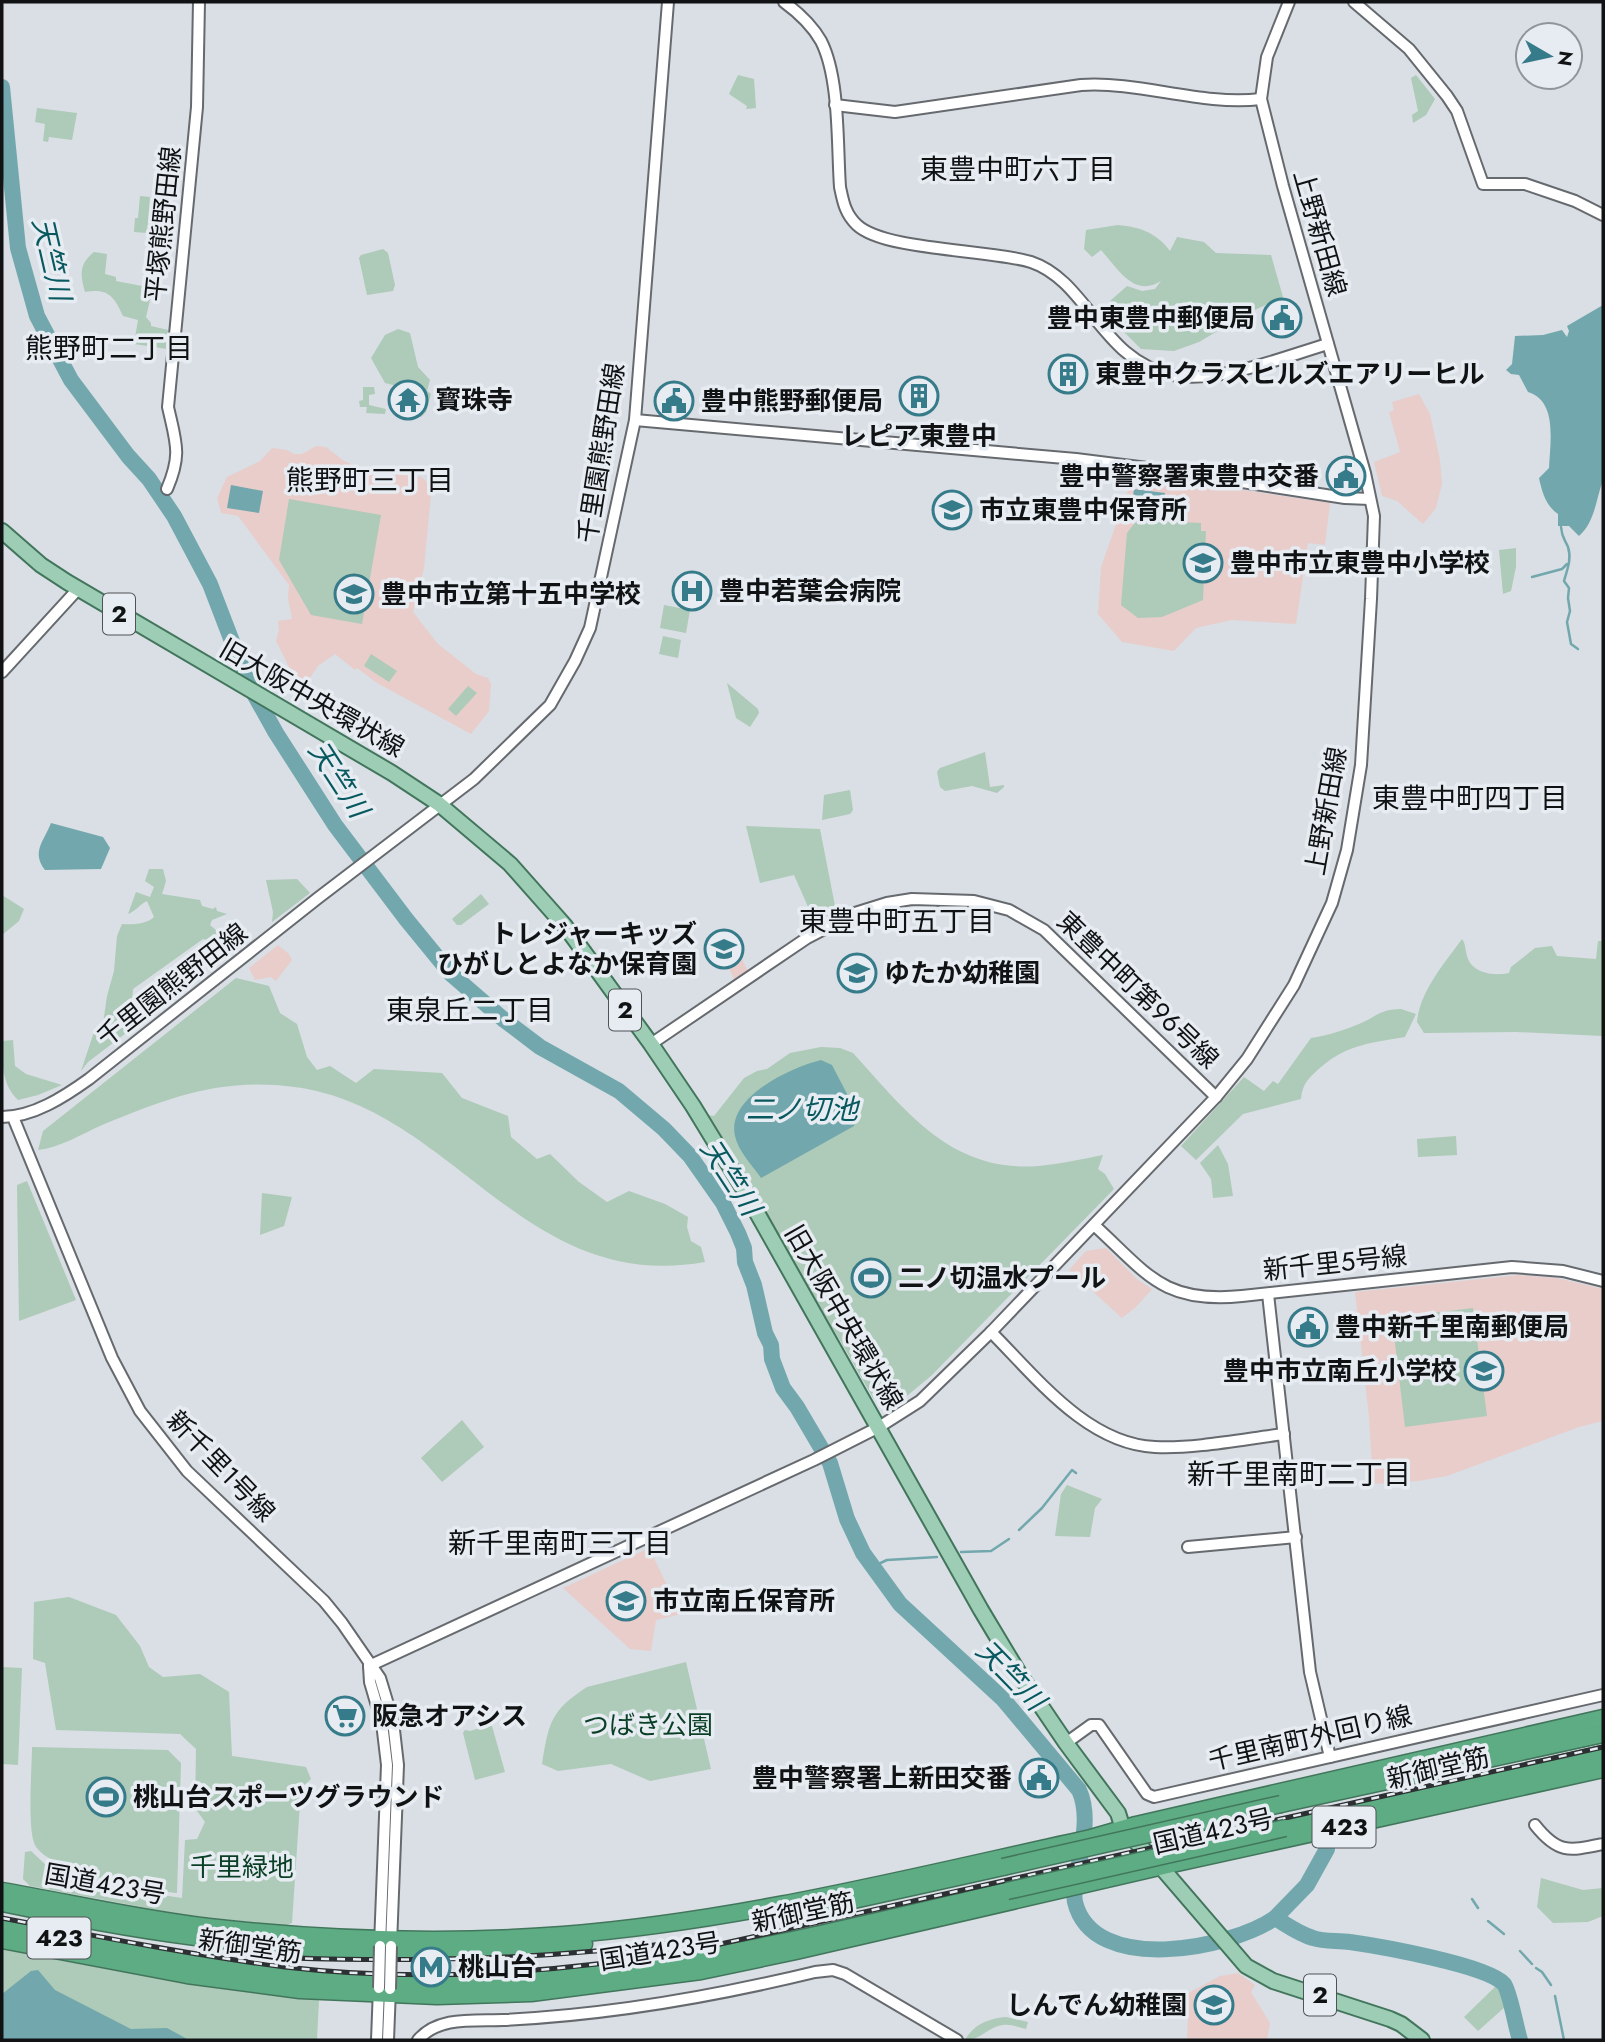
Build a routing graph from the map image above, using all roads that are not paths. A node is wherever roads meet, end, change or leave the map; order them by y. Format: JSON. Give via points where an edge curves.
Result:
{"nodes":[{"id":1,"x":200,"y":2,"type":"edge"},
{"id":2,"x":668,"y":2,"type":"edge"},
{"id":3,"x":784,"y":2,"type":"edge"},
{"id":4,"x":1289,"y":2,"type":"edge"},
{"id":5,"x":1354,"y":2,"type":"edge"},
{"id":6,"x":1261,"y":99,"type":"junction"},
{"id":7,"x":835,"y":105,"type":"junction"},
{"id":8,"x":1603,"y":215,"type":"edge"},
{"id":9,"x":1328,"y":344,"type":"junction"},
{"id":10,"x":635,"y":420,"type":"junction"},
{"id":11,"x":167,"y":489,"type":"dead end"},
{"id":12,"x":1370,"y":499,"type":"junction"},
{"id":13,"x":2,"y":531,"type":"edge"},
{"id":14,"x":78,"y":589,"type":"junction"},
{"id":15,"x":2,"y":672,"type":"edge"},
{"id":16,"x":439,"y":804,"type":"junction"},
{"id":17,"x":651,"y":1044,"type":"junction"},
{"id":18,"x":1216,"y":1097,"type":"junction"},
{"id":19,"x":8,"y":1117,"type":"edge"},
{"id":20,"x":1094,"y":1225,"type":"junction"},
{"id":21,"x":1603,"y":1281,"type":"edge"},
{"id":22,"x":1268,"y":1294,"type":"junction"},
{"id":23,"x":990,"y":1332,"type":"junction"},
{"id":24,"x":879,"y":1427,"type":"junction"},
{"id":25,"x":1284,"y":1434,"type":"junction"},
{"id":26,"x":1296,"y":1537,"type":"junction"},
{"id":27,"x":1188,"y":1547,"type":"dead end"},
{"id":28,"x":369,"y":1666,"type":"junction"},
{"id":29,"x":1603,"y":1695,"type":"edge"},
{"id":30,"x":1603,"y":1718,"type":"edge"},
{"id":31,"x":1603,"y":1724,"type":"edge"},
{"id":32,"x":1603,"y":1734,"type":"edge"},
{"id":33,"x":1066,"y":1743,"type":"junction"},
{"id":34,"x":1603,"y":1754,"type":"edge"},
{"id":35,"x":1330,"y":1757,"type":"junction"},
{"id":36,"x":1465,"y":1765,"type":"junction"},
{"id":37,"x":1603,"y":1769,"type":"edge"},
{"id":38,"x":1559,"y":1779,"type":"junction"},
{"id":39,"x":1392,"y":1780,"type":"junction"},
{"id":40,"x":1486,"y":1783,"type":"junction"},
{"id":41,"x":1535,"y":1825,"type":"dead end"},
{"id":42,"x":1123,"y":1829,"type":"junction"},
{"id":43,"x":1603,"y":1844,"type":"edge"},
{"id":44,"x":1161,"y":1867,"type":"junction"},
{"id":45,"x":2,"y":1891,"type":"edge"},
{"id":46,"x":858,"y":1900,"type":"junction"},
{"id":47,"x":2,"y":1903,"type":"edge"},
{"id":48,"x":785,"y":1905,"type":"junction"},
{"id":49,"x":865,"y":1924,"type":"junction"},
{"id":50,"x":2,"y":1927,"type":"edge"},
{"id":51,"x":2,"y":1940,"type":"edge"},
{"id":52,"x":386,"y":1943,"type":"junction"},
{"id":53,"x":796,"y":1951,"type":"junction"},
{"id":54,"x":384,"y":1992,"type":"junction"},
{"id":55,"x":377,"y":2040,"type":"edge"},
{"id":56,"x":388,"y":2040,"type":"edge"},
{"id":57,"x":418,"y":2040,"type":"edge"},
{"id":58,"x":957,"y":2040,"type":"edge"},
{"id":59,"x":1422,"y":2040,"type":"edge"}],
"edges":[{"from":1,"to":11,"type":"street","name":"平塚熊野田線","via":[[197,107],[168,407],[178,451]]},
{"from":2,"to":10,"type":"street","name":"千里園熊野田線"},
{"from":3,"to":7,"type":"street","via":[[803,16],[821,41],[831,68]]},
{"from":4,"to":6,"type":"street","name":"上野新田線","via":[[1267,57]]},
{"from":5,"to":8,"type":"street","via":[[1409,49],[1447,96],[1457,111],[1483,184],[1525,184]]},
{"from":6,"to":7,"type":"street","via":[[1227,101],[1112,84],[895,112]]},
{"from":6,"to":9,"type":"street","name":"上野新田線"},
{"from":7,"to":9,"type":"street","via":[[843,203],[855,224],[866,232],[1040,266],[1062,282],[1124,352],[1171,375],[1208,377]]},
{"from":9,"to":12,"type":"street","name":"上野新田線"},
{"from":10,"to":12,"type":"street","via":[[1076,459]]},
{"from":10,"to":16,"type":"street","name":"千里園熊野田線","via":[[596,604],[575,660],[538,719],[474,779]]},
{"from":12,"to":18,"type":"street","name":"上野新田線","via":[[1374,516],[1367,688],[1347,850],[1332,904],[1294,985],[1247,1059]]},
{"from":13,"to":14,"type":"main road","name":"旧大阪中央環状線","number":"2"},
{"from":14,"to":15,"type":"street"},
{"from":14,"to":16,"type":"main road","name":"旧大阪中央環状線","number":"2"},
{"from":16,"to":17,"type":"main road","name":"旧大阪中央環状線","number":"2","via":[[490,845],[534,890]]},
{"from":16,"to":19,"type":"street","name":"千里園熊野田線","via":[[79,1087],[52,1103]]},
{"from":17,"to":18,"type":"street","name":"東豊中町第96号線","via":[[807,938],[855,913],[912,899],[974,901],[1009,909],[1044,930]]},
{"from":17,"to":24,"type":"main road","name":"旧大阪中央環状線","number":"2","via":[[743,1188]]},
{"from":18,"to":20,"type":"street","name":"上野新田線"},
{"from":19,"to":28,"type":"street","name":"新千里1号線","via":[[112,1358],[140,1411],[187,1471],[324,1601]]},
{"from":20,"to":22,"type":"street","name":"新千里5号線","via":[[1138,1268],[1174,1290],[1215,1298]]},
{"from":20,"to":23,"type":"street","name":"上野新田線"},
{"from":21,"to":22,"type":"street","name":"新千里5号線","via":[[1563,1271],[1506,1267]]},
{"from":22,"to":25,"type":"street"},
{"from":23,"to":24,"type":"street","name":"上野新田線","via":[[920,1401]]},
{"from":23,"to":25,"type":"street","via":[[1078,1417],[1117,1440],[1167,1447]]},
{"from":24,"to":28,"type":"street","name":"上野新田線"},
{"from":24,"to":33,"type":"main road","name":"旧大阪中央環状線","number":"2","via":[[981,1610]]},
{"from":25,"to":26,"type":"street"},
{"from":26,"to":27,"type":"street"},
{"from":26,"to":35,"type":"street","via":[[1310,1672]]},
{"from":28,"to":52,"type":"street","name":"新千里1号線","via":[[387,1765]]},
{"from":29,"to":35,"type":"street","name":"千里南町外回り線"},
{"from":30,"to":39,"type":"highway"},
{"from":30,"to":42,"type":"highway","name":"国道423号","number":"423"},
{"from":31,"to":36,"type":"highway"},
{"from":32,"to":36,"type":"highway","name":"新御堂筋","number":"423"},
{"from":33,"to":35,"type":"street","name":"千里南町外回り線","via":[[1091,1725],[1099,1725],[1147,1794],[1154,1797]]},
{"from":33,"to":42,"type":"main road","name":"旧大阪中央環状線","number":"2","via":[[1118,1813]]},
{"from":34,"to":40,"type":"highway","name":"新御堂筋","number":"423"},
{"from":36,"to":39,"type":"highway","name":"新御堂筋","number":"423"},
{"from":37,"to":38,"type":"highway","name":"国道423号","number":"423"},
{"from":38,"to":40,"type":"highway"},
{"from":38,"to":44,"type":"highway","name":"国道423号","number":"423"},
{"from":39,"to":46,"type":"highway","name":"新御堂筋","number":"423","bridge":true},
{"from":40,"to":49,"type":"highway","name":"新御堂筋","number":"423","bridge":true},
{"from":41,"to":43,"type":"street","via":[[1560,1848]]},
{"from":42,"to":44,"type":"main road","name":"旧大阪中央環状線","number":"2"},
{"from":42,"to":48,"type":"highway","name":"国道423号","number":"423"},
{"from":44,"to":53,"type":"highway","name":"国道423号","number":"423"},
{"from":44,"to":59,"type":"main road","name":"旧大阪中央環状線","number":"2","via":[[1245,1966],[1390,2019]]},
{"from":45,"to":52,"type":"highway","name":"国道423号","number":"423","via":[[207,1926]]},
{"from":46,"to":47,"type":"highway","name":"新御堂筋","number":"423","via":[[632,1939],[431,1951],[263,1945],[129,1927]]},
{"from":46,"to":48,"type":"highway"},
{"from":48,"to":52,"type":"highway","name":"国道423号","number":"423","via":[[561,1935]]},
{"from":49,"to":50,"type":"highway","name":"新御堂筋","number":"423","via":[[635,1970],[531,1981],[436,1984],[244,1971]]},
{"from":49,"to":53,"type":"highway"},
{"from":51,"to":54,"type":"highway","name":"国道423号","number":"423","via":[[225,1981],[313,1992]]},
{"from":52,"to":54,"type":"street","name":"新千里1号線","bridge":true},
{"from":53,"to":54,"type":"highway","name":"国道423号","number":"423","via":[[701,1971],[531,1993]]},
{"from":54,"to":55,"type":"street"},
{"from":54,"to":56,"type":"street"},
{"from":57,"to":58,"type":"street","via":[[442,2024],[620,2010],[833,1970]]}]}
